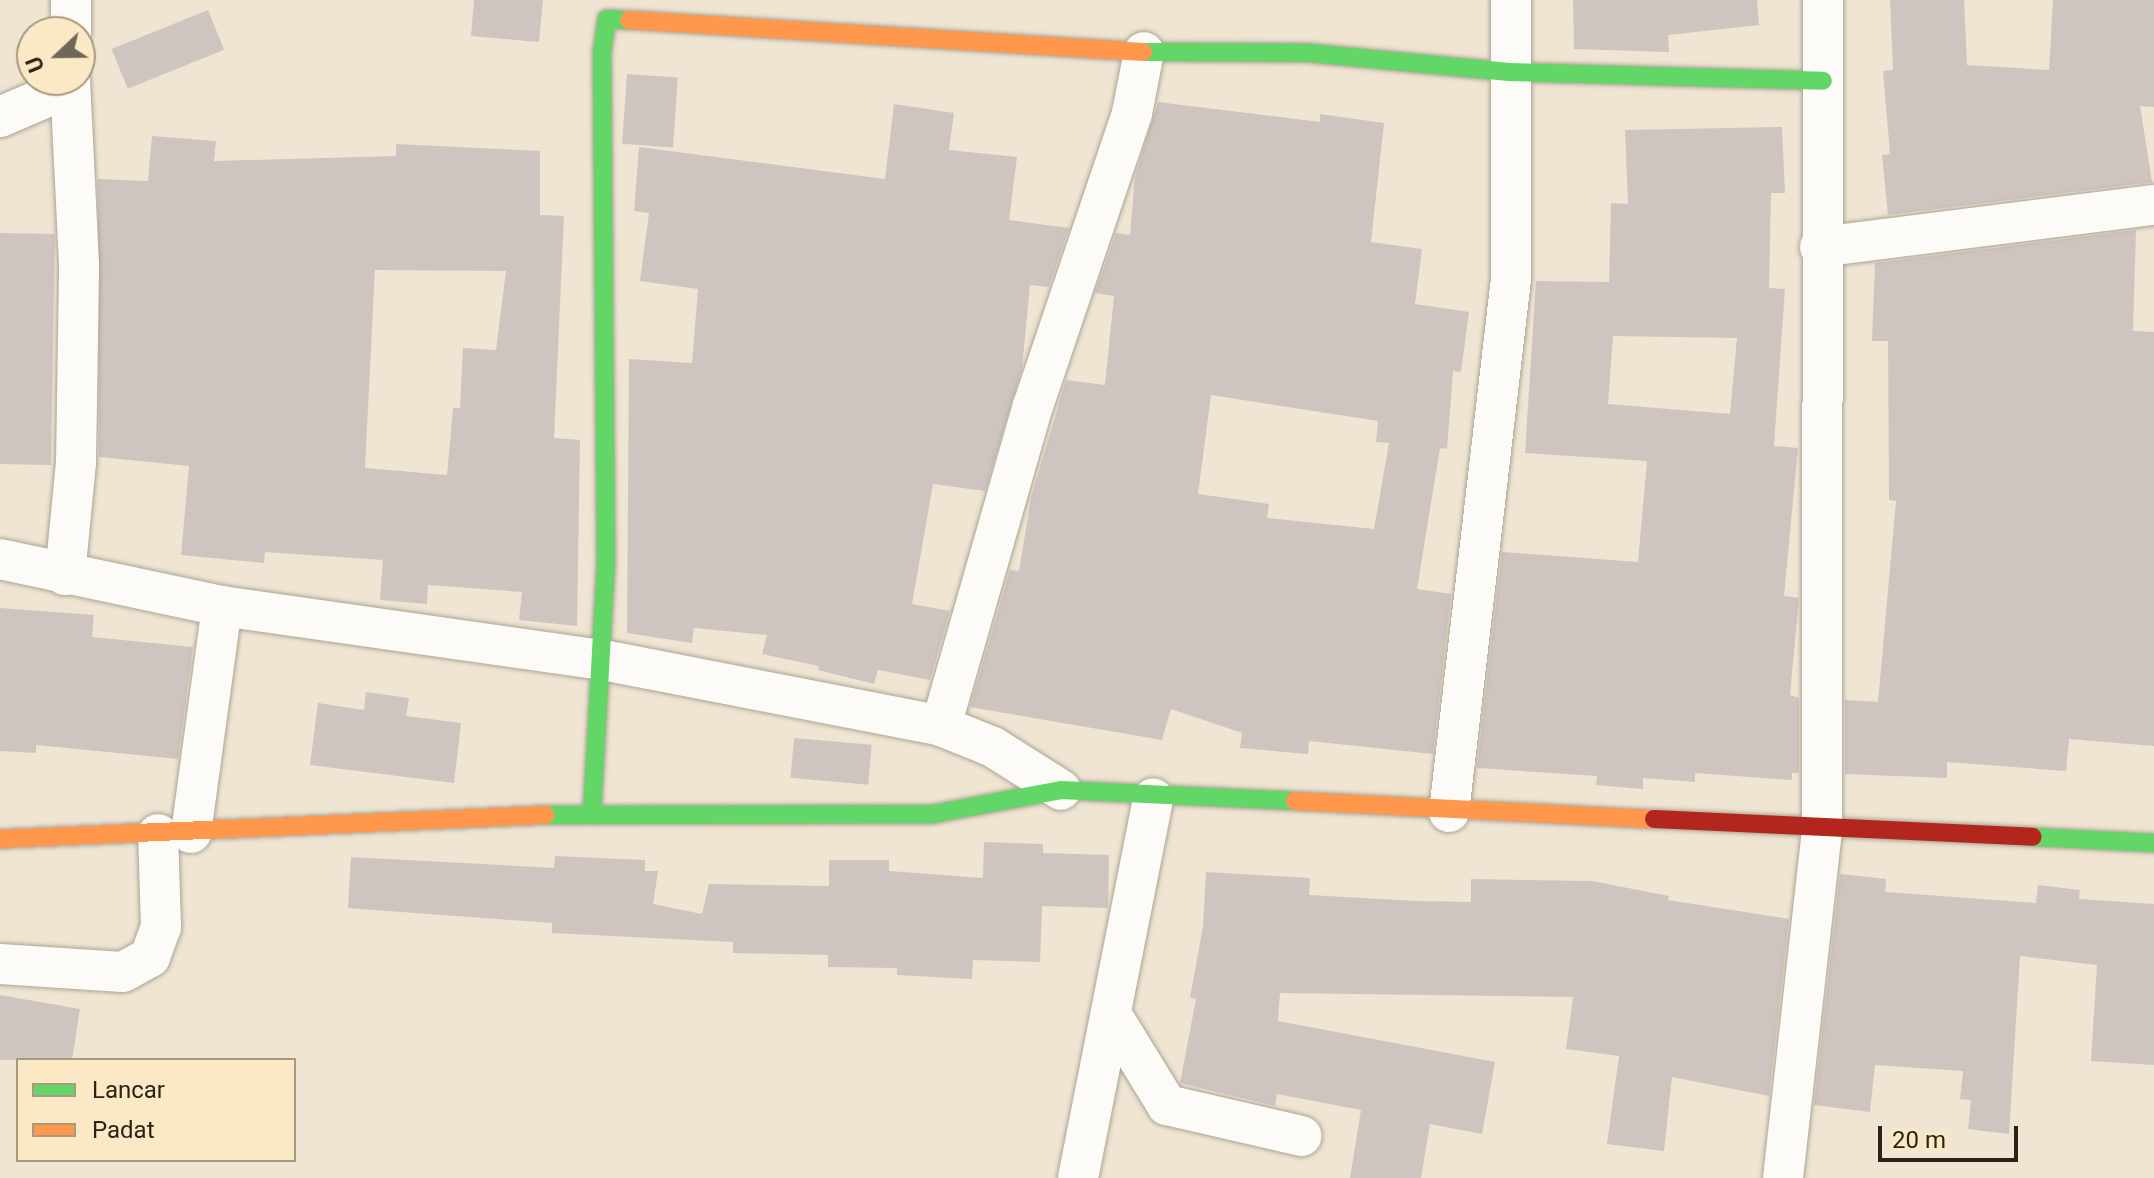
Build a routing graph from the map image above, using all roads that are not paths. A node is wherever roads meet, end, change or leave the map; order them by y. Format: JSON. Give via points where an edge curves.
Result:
{"nodes":[{"id":1,"x":1511,"y":0,"type":"edge"},
{"id":2,"x":1823,"y":0,"type":"edge"},
{"id":3,"x":606,"y":24,"type":"edge"},
{"id":4,"x":1138,"y":80,"type":"junction"},
{"id":5,"x":1508,"y":85,"type":"junction"},
{"id":6,"x":1823,"y":88,"type":"junction"},
{"id":7,"x":57,"y":96,"type":"edge"},
{"id":8,"x":70,"y":96,"type":"edge"},
{"id":9,"x":0,"y":117,"type":"edge"},
{"id":10,"x":2154,"y":205,"type":"edge"},
{"id":11,"x":1820,"y":247,"type":"junction"},
{"id":12,"x":0,"y":559,"type":"edge"},
{"id":13,"x":65,"y":575,"type":"junction"},
{"id":14,"x":222,"y":606,"type":"junction"},
{"id":15,"x":603,"y":660,"type":"junction"},
{"id":16,"x":941,"y":726,"type":"junction"},
{"id":17,"x":1061,"y":790,"type":"junction"},
{"id":18,"x":1153,"y":798,"type":"junction"},
{"id":19,"x":1449,"y":812,"type":"junction"},
{"id":20,"x":592,"y":813,"type":"junction"},
{"id":21,"x":1822,"y":828,"type":"junction"},
{"id":22,"x":175,"y":834,"type":"junction"},
{"id":23,"x":0,"y":839,"type":"edge"},
{"id":24,"x":2154,"y":843,"type":"edge"},
{"id":25,"x":0,"y":964,"type":"edge"},
{"id":26,"x":1111,"y":1014,"type":"junction"},
{"id":27,"x":1301,"y":1136,"type":"dead end"},
{"id":28,"x":1078,"y":1178,"type":"edge"},
{"id":29,"x":1783,"y":1178,"type":"edge"}],
"edges":[{"from":1,"to":5,"type":"street"},
{"from":2,"to":6,"type":"street"},
{"from":3,"to":4,"type":"street"},
{"from":3,"to":15,"type":"street"},
{"from":4,"to":5,"type":"street","via":[[1309,53]]},
{"from":4,"to":16,"type":"street","via":[[1033,406]]},
{"from":5,"to":6,"type":"street"},
{"from":5,"to":19,"type":"street","via":[[1511,279]]},
{"from":6,"to":11,"type":"street"},
{"from":7,"to":9,"type":"street"},
{"from":8,"to":13,"type":"street","via":[[79,264],[76,432]]},
{"from":10,"to":11,"type":"street"},
{"from":11,"to":21,"type":"street"},
{"from":12,"to":13,"type":"street"},
{"from":13,"to":14,"type":"street"},
{"from":14,"to":15,"type":"street"},
{"from":14,"to":22,"type":"street"},
{"from":15,"to":16,"type":"street"},
{"from":15,"to":20,"type":"street"},
{"from":16,"to":17,"type":"street","via":[[993,747]]},
{"from":17,"to":18,"type":"street"},
{"from":17,"to":20,"type":"street","via":[[933,814]]},
{"from":18,"to":19,"type":"street"},
{"from":18,"to":26,"type":"street"},
{"from":19,"to":21,"type":"street"},
{"from":20,"to":22,"type":"street"},
{"from":21,"to":24,"type":"street"},
{"from":21,"to":29,"type":"street"},
{"from":22,"to":23,"type":"street"},
{"from":22,"to":25,"type":"street","via":[[161,927],[150,957],[123,972]]},
{"from":26,"to":27,"type":"street","via":[[1167,1105]]},
{"from":26,"to":28,"type":"street"}]}
